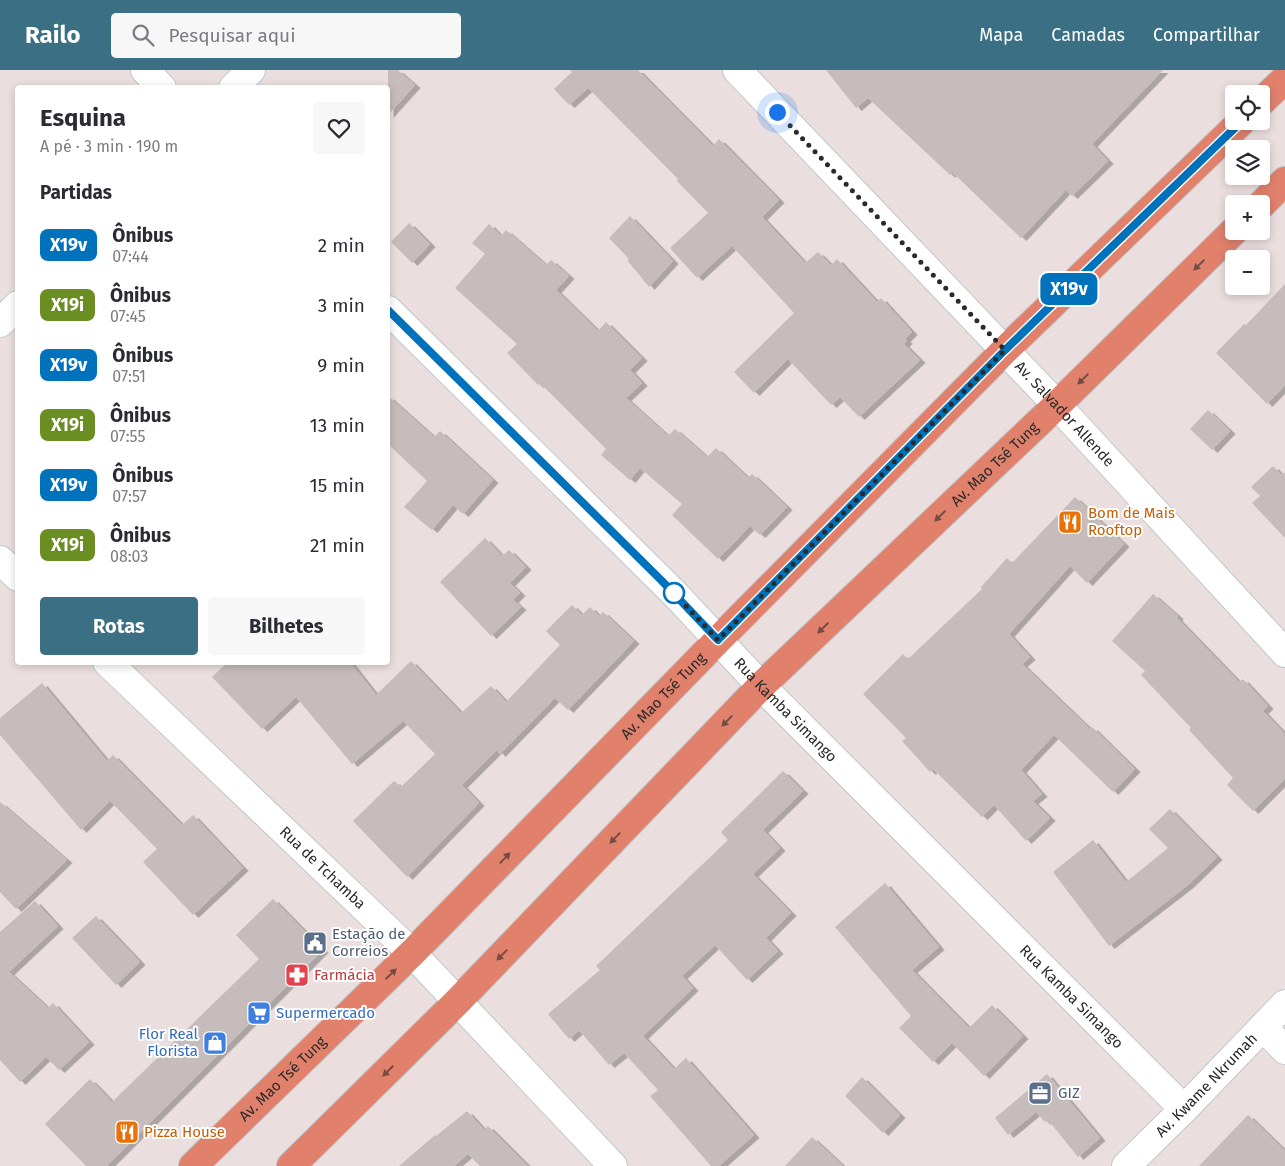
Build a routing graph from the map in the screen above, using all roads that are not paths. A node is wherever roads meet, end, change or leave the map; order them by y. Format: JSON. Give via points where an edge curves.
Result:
{"nodes":[{"id":1,"x":145,"y":70,"type":"edge"},
{"id":2,"x":251,"y":70,"type":"edge"},
{"id":3,"x":737,"y":70,"type":"edge"},
{"id":4,"x":1285,"y":79,"type":"edge"},
{"id":5,"x":159,"y":85,"type":"edge"},
{"id":6,"x":236,"y":85,"type":"edge"},
{"id":7,"x":1270,"y":93,"type":"edge"},
{"id":8,"x":1233,"y":130,"type":"edge"},
{"id":9,"x":1285,"y":181,"type":"edge"},
{"id":10,"x":1270,"y":196,"type":"edge"},
{"id":11,"x":1225,"y":240,"type":"edge"},
{"id":12,"x":15,"y":308,"type":"edge"},
{"id":13,"x":390,"y":312,"type":"edge"},
{"id":14,"x":0,"y":323,"type":"edge"},
{"id":15,"x":1005,"y":350,"type":"junction"},
{"id":16,"x":1057,"y":405,"type":"junction"},
{"id":17,"x":0,"y":560,"type":"edge"},
{"id":18,"x":15,"y":574,"type":"edge"},
{"id":19,"x":718,"y":640,"type":"junction"},
{"id":20,"x":1285,"y":654,"type":"edge"},
{"id":21,"x":110,"y":665,"type":"edge"},
{"id":22,"x":761,"y":686,"type":"junction"},
{"id":23,"x":412,"y":953,"type":"junction"},
{"id":24,"x":458,"y":1002,"type":"junction"},
{"id":25,"x":1285,"y":1004,"type":"edge"},
{"id":26,"x":1262,"y":1027,"type":"junction"},
{"id":27,"x":1285,"y":1050,"type":"edge"},
{"id":28,"x":1184,"y":1109,"type":"junction"},
{"id":29,"x":193,"y":1166,"type":"edge"},
{"id":30,"x":291,"y":1166,"type":"edge"},
{"id":31,"x":614,"y":1166,"type":"edge"},
{"id":32,"x":1126,"y":1166,"type":"edge"}],
"edges":[{"from":1,"to":5,"type":"street"},
{"from":2,"to":6,"type":"street"},
{"from":3,"to":15,"type":"street","name":"Av. Salvador Allende"},
{"from":4,"to":7,"type":"main road"},
{"from":8,"to":15,"type":"main road","name":"Av. Mao Tsé Tung"},
{"from":9,"to":10,"type":"main road"},
{"from":11,"to":16,"type":"main road","name":"Av. Mao Tsé Tung","one_way":true},
{"from":12,"to":14,"type":"street"},
{"from":13,"to":19,"type":"street","name":"Rua Kamba Simango"},
{"from":15,"to":16,"type":"street","name":"Av. Salvador Allende"},
{"from":15,"to":19,"type":"main road","name":"Av. Mao Tsé Tung"},
{"from":16,"to":20,"type":"street","name":"Av. Salvador Allende"},
{"from":16,"to":22,"type":"main road","name":"Av. Mao Tsé Tung","one_way":true},
{"from":17,"to":18,"type":"street"},
{"from":19,"to":22,"type":"street","name":"Rua Kamba Simango"},
{"from":23,"to":19,"type":"main road","name":"Av. Mao Tsé Tung","one_way":true},
{"from":21,"to":23,"type":"street","name":"Rua de Tchamba"},
{"from":22,"to":24,"type":"main road","name":"Av. Mao Tsé Tung","one_way":true},
{"from":22,"to":28,"type":"street","name":"Rua Kamba Simango"},
{"from":23,"to":24,"type":"street","name":"Rua de Tchamba"},
{"from":29,"to":23,"type":"main road","name":"Av. Mao Tsé Tung","one_way":true},
{"from":24,"to":30,"type":"main road","name":"Av. Mao Tsé Tung","one_way":true},
{"from":24,"to":31,"type":"street","name":"Rua de Tchamba"},
{"from":25,"to":26,"type":"street","name":"Av. Kwame Nkrumah"},
{"from":26,"to":27,"type":"street"},
{"from":26,"to":28,"type":"street","name":"Av. Kwame Nkrumah"},
{"from":28,"to":32,"type":"street","name":"Av. Kwame Nkrumah"}]}
